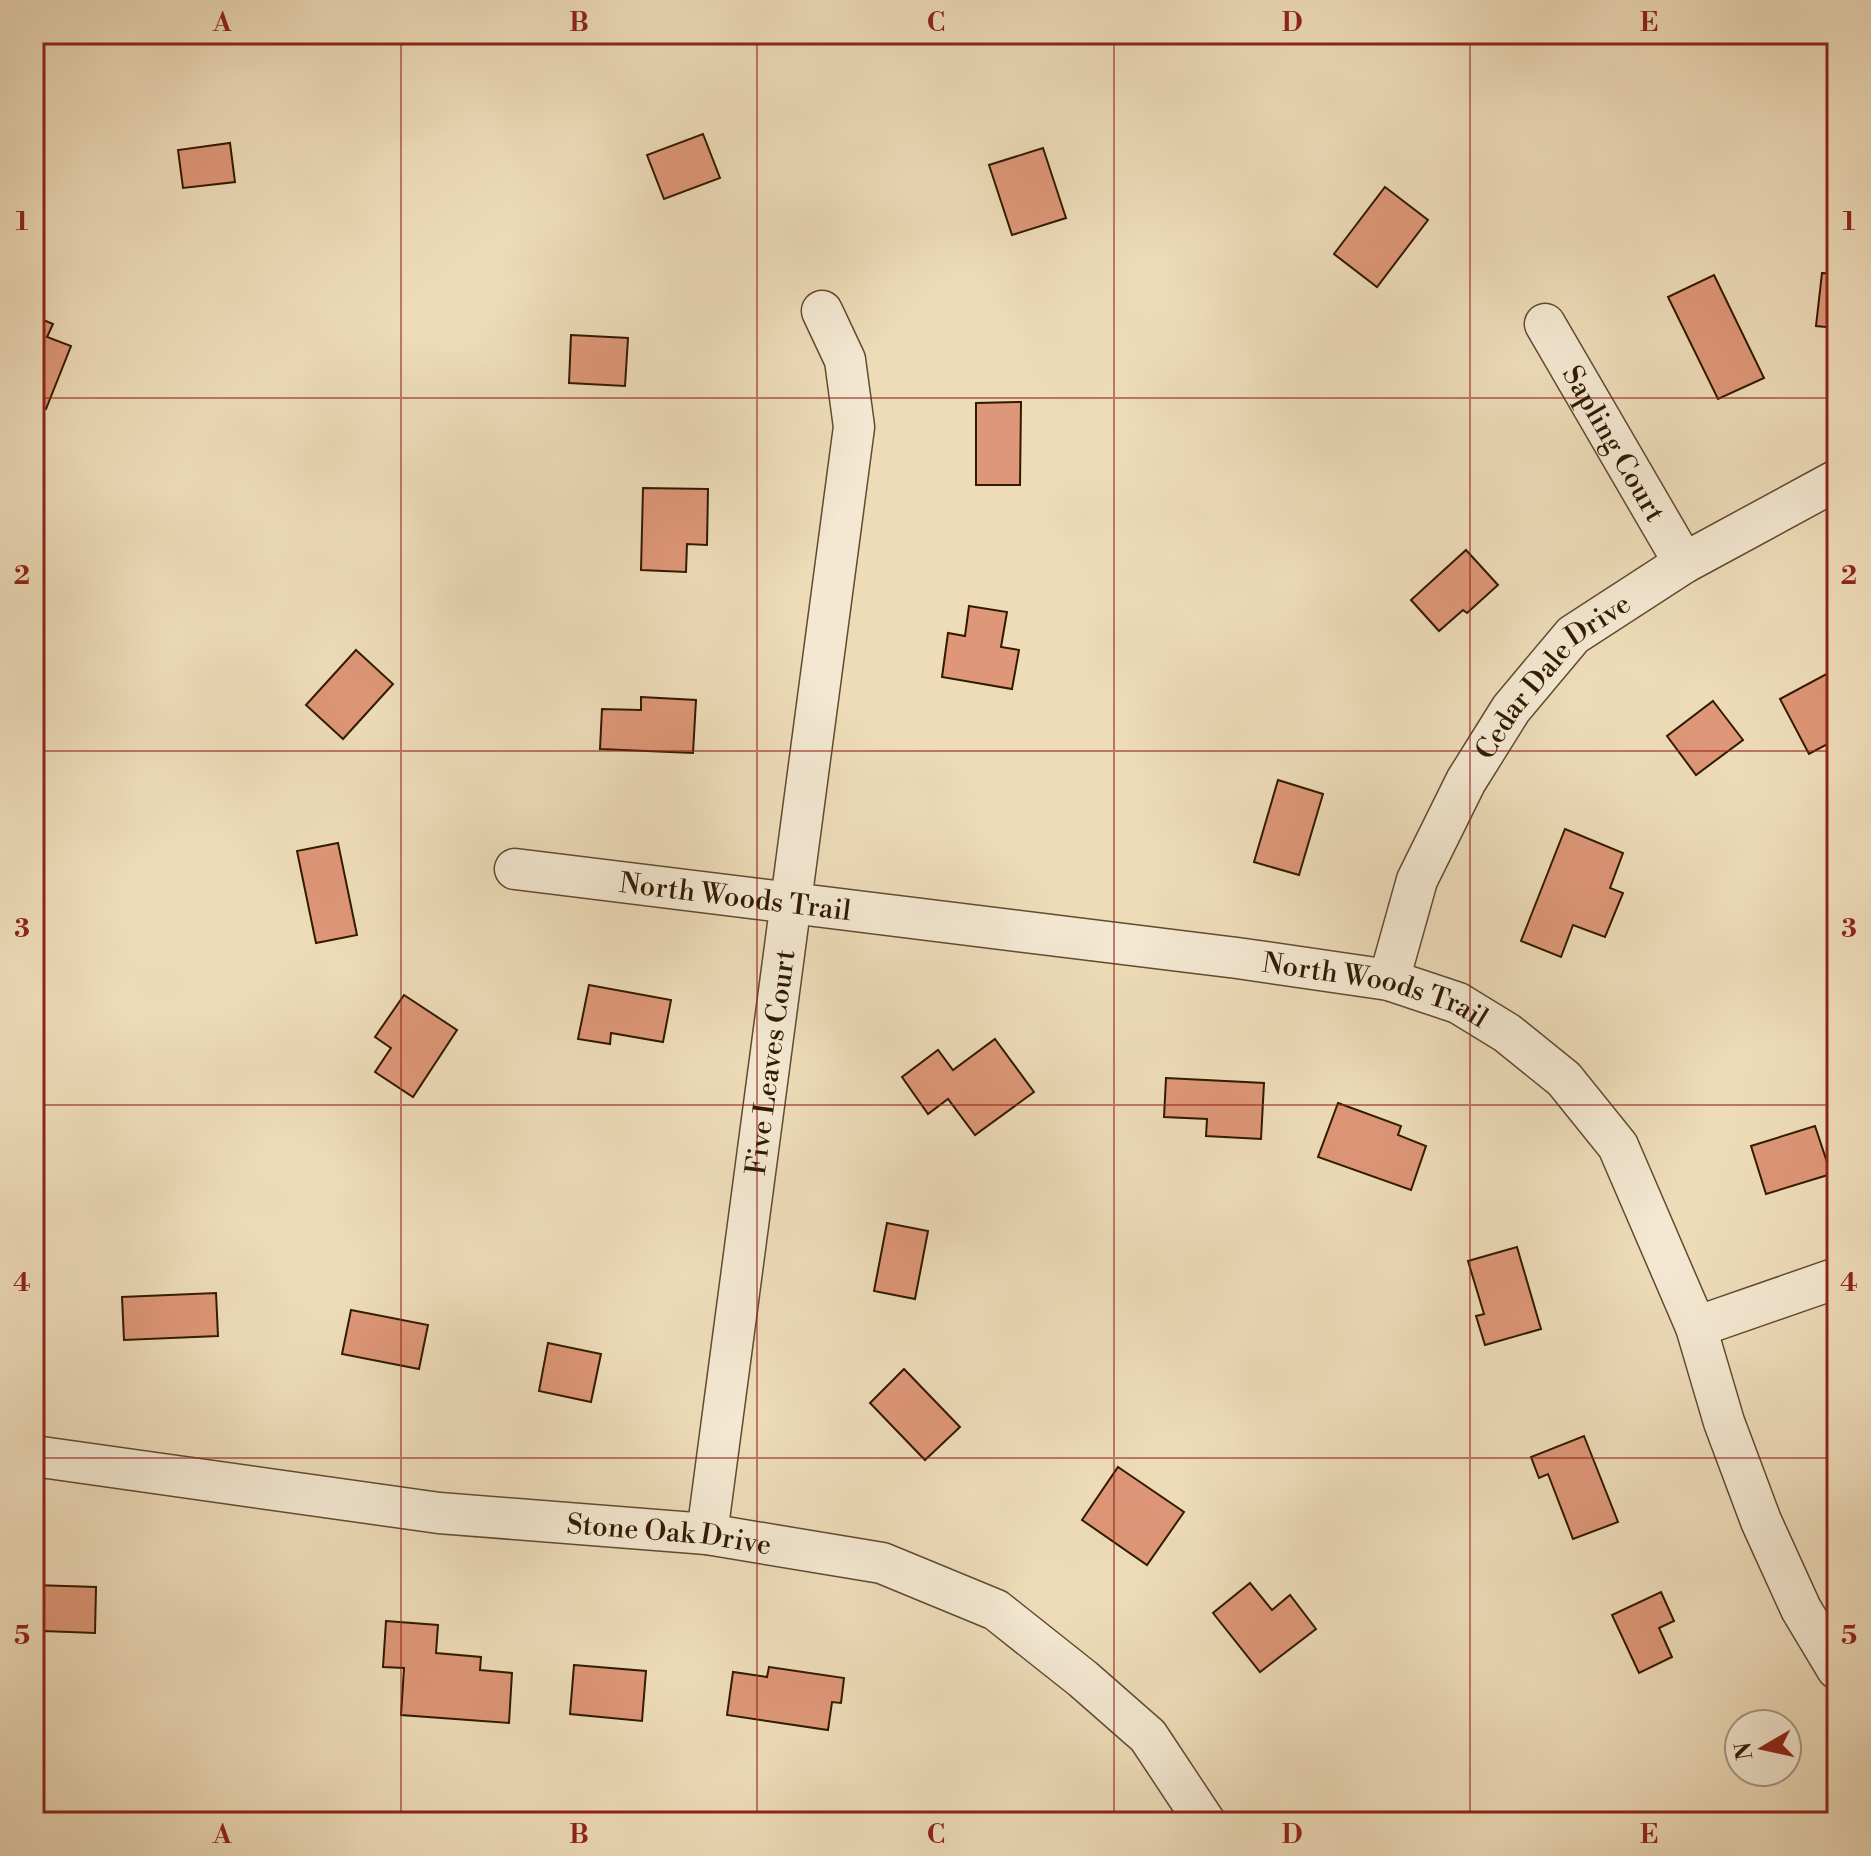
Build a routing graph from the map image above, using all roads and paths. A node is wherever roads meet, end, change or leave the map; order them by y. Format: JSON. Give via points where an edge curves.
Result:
{"nodes":[{"id":1,"x":822,"y":311,"type":"dead end"},
{"id":2,"x":1545,"y":324,"type":"dead end"},
{"id":3,"x":1837,"y":480,"type":"edge"},
{"id":4,"x":1684,"y":563,"type":"junction"},
{"id":5,"x":515,"y":869,"type":"dead end"},
{"id":6,"x":792,"y":903,"type":"junction"},
{"id":7,"x":1389,"y":980,"type":"junction"},
{"id":8,"x":1837,"y":1278,"type":"edge"},
{"id":9,"x":1696,"y":1327,"type":"junction"},
{"id":10,"x":34,"y":1456,"type":"edge"},
{"id":11,"x":707,"y":1534,"type":"junction"},
{"id":12,"x":1837,"y":1669,"type":"edge"},
{"id":13,"x":1205,"y":1822,"type":"edge"}],
"edges":[{"from":1,"to":6,"type":"street","name":"Five Leaves Court","via":[[845,360],[854,427]]},
{"from":2,"to":4,"type":"street","name":"Sapling Court"},
{"from":3,"to":4,"type":"street","name":"Cedar Dale Drive"},
{"from":4,"to":7,"type":"street","name":"Cedar Dale Drive","via":[[1573,635],[1511,709],[1466,781],[1417,880]]},
{"from":5,"to":6,"type":"street","name":"North Woods Trail"},
{"from":6,"to":7,"type":"street","name":"North Woods Trail"},
{"from":6,"to":11,"type":"street","name":"Five Leaves Court"},
{"from":7,"to":9,"type":"street","name":"North Woods Trail","via":[[1458,1003],[1507,1033],[1564,1079],[1618,1146]]},
{"from":8,"to":9,"type":"street"},
{"from":9,"to":12,"type":"street","name":"North Woods Trail","via":[[1761,1521],[1801,1609]]},
{"from":10,"to":11,"type":"street","name":"Stone Oak Drive","via":[[439,1513]]},
{"from":11,"to":13,"type":"street","name":"Stone Oak Drive","via":[[882,1563],[996,1610],[1148,1736]]}]}
